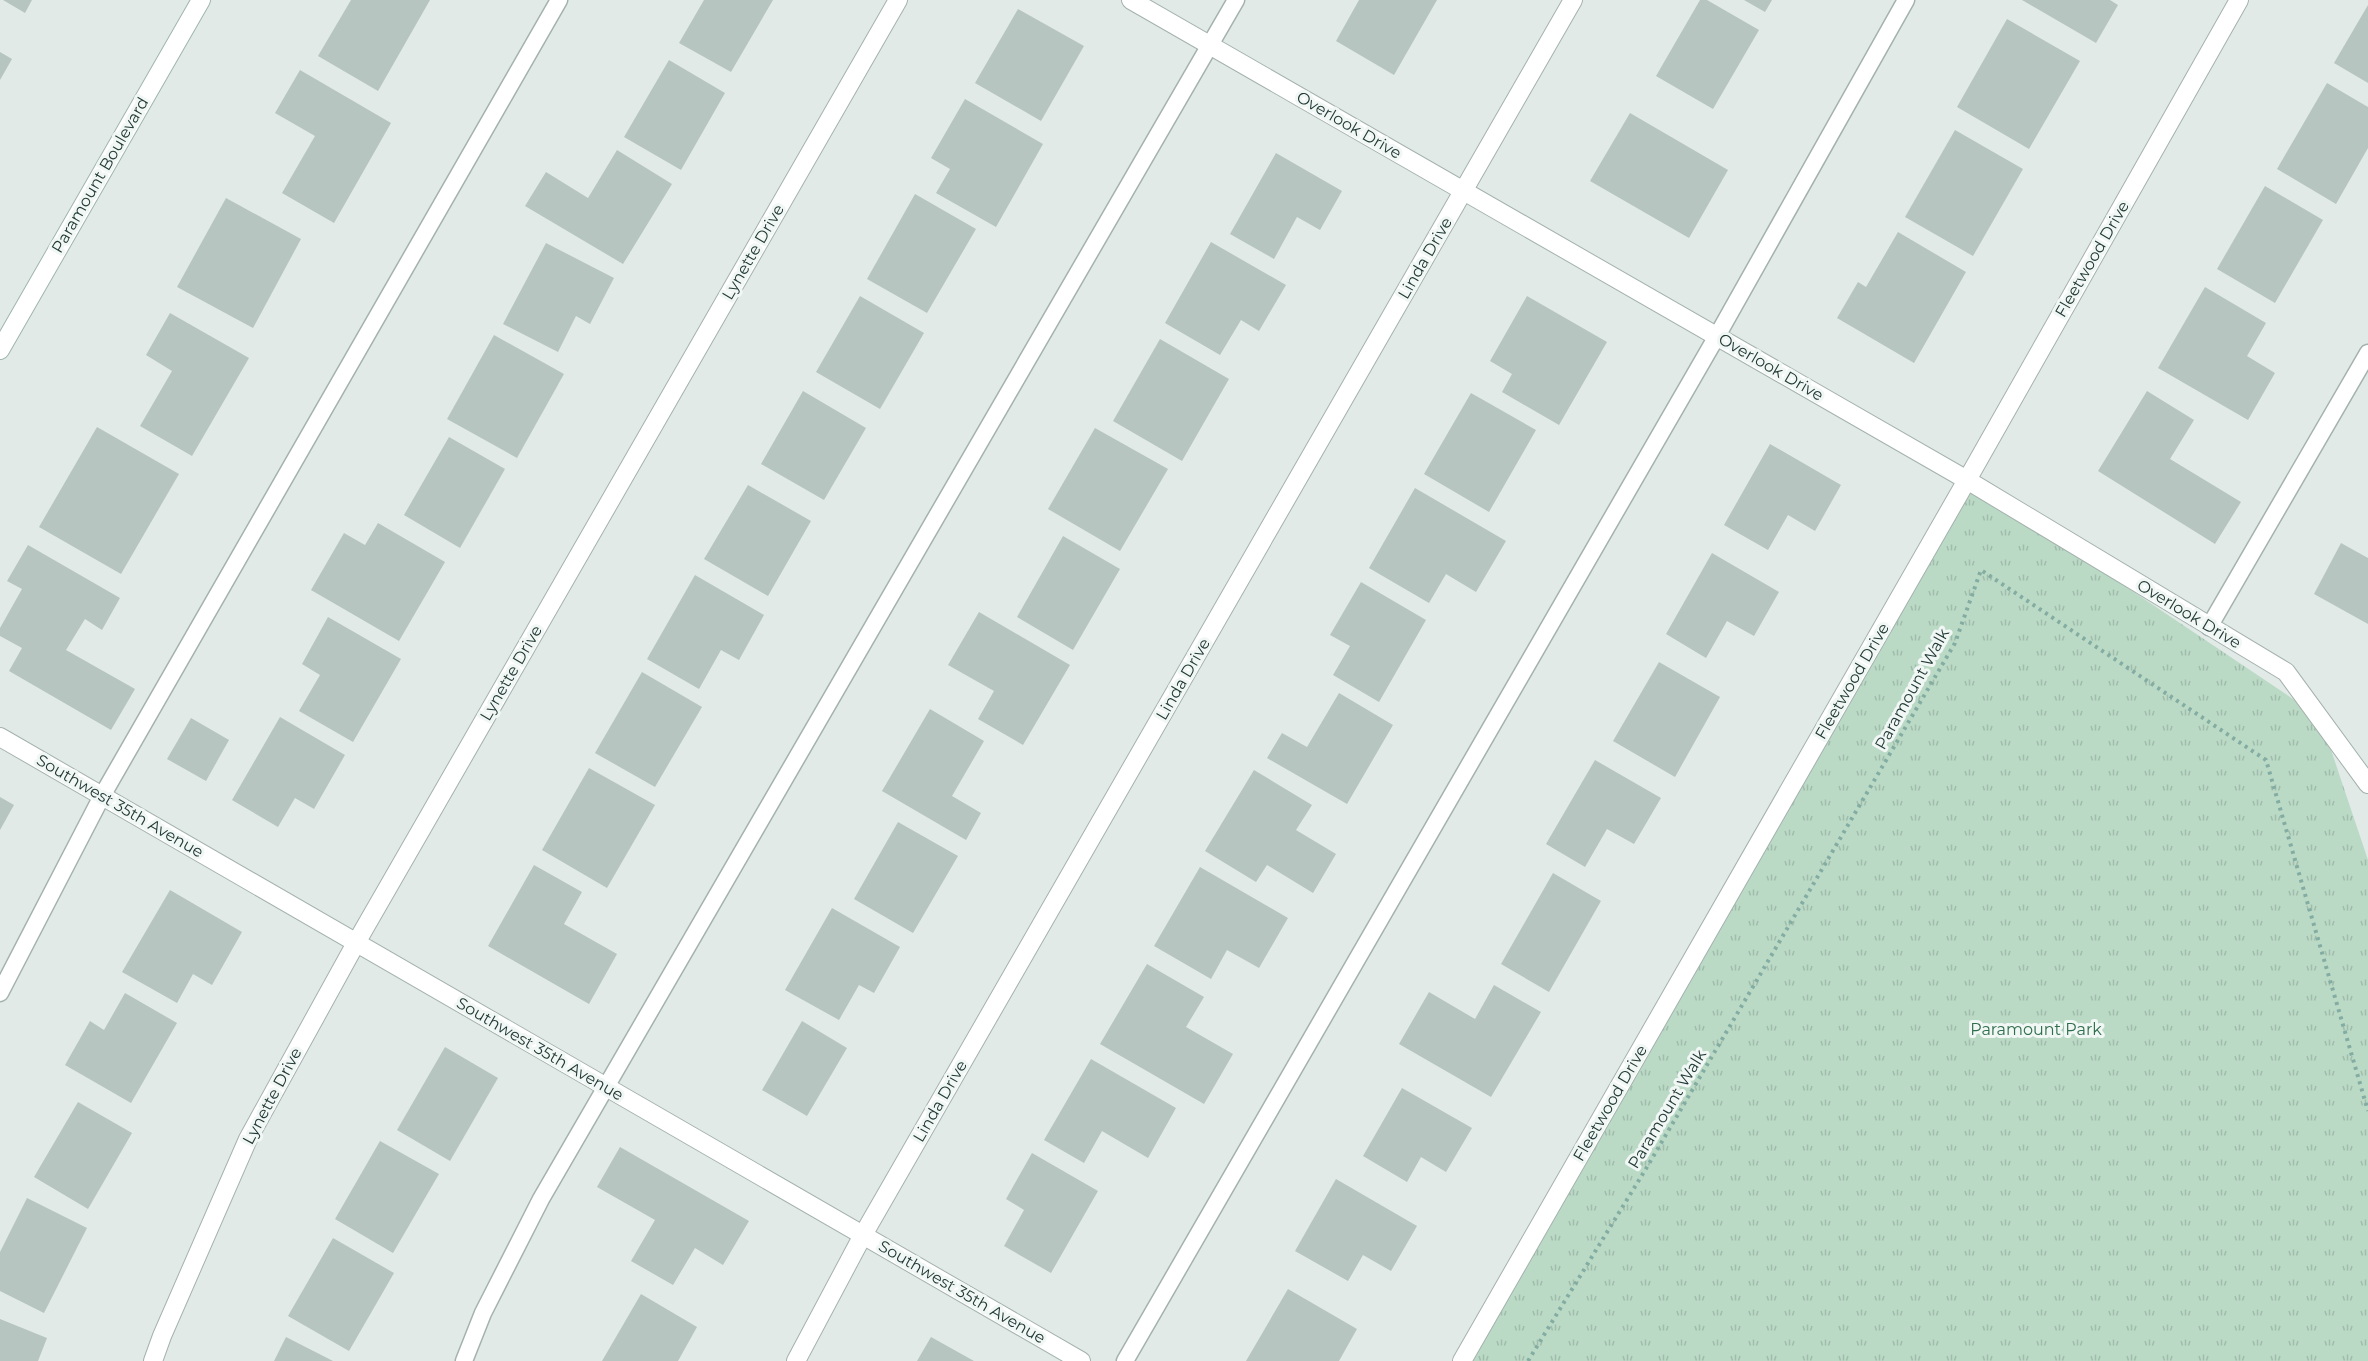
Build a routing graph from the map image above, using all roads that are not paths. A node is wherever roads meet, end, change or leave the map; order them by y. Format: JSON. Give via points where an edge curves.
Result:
{"nodes":[{"id":1,"x":201,"y":0,"type":"edge"},
{"id":2,"x":559,"y":0,"type":"edge"},
{"id":3,"x":898,"y":0,"type":"edge"},
{"id":4,"x":1131,"y":0,"type":"edge"},
{"id":5,"x":1236,"y":0,"type":"edge"},
{"id":6,"x":1573,"y":0,"type":"edge"},
{"id":7,"x":1906,"y":0,"type":"edge"},
{"id":8,"x":2239,"y":0,"type":"edge"},
{"id":9,"x":1210,"y":45,"type":"junction"},
{"id":10,"x":1464,"y":191,"type":"junction"},
{"id":11,"x":1716,"y":336,"type":"junction"},
{"id":12,"x":0,"y":350,"type":"edge"},
{"id":13,"x":2368,"y":353,"type":"edge"},
{"id":14,"x":1967,"y":480,"type":"junction"},
{"id":15,"x":2209,"y":627,"type":"junction"},
{"id":16,"x":0,"y":737,"type":"edge"},
{"id":17,"x":2368,"y":784,"type":"edge"},
{"id":18,"x":102,"y":796,"type":"junction"},
{"id":19,"x":356,"y":943,"type":"junction"},
{"id":20,"x":0,"y":993,"type":"edge"},
{"id":21,"x":606,"y":1087,"type":"junction"},
{"id":22,"x":863,"y":1235,"type":"junction"},
{"id":23,"x":153,"y":1361,"type":"edge"},
{"id":24,"x":464,"y":1361,"type":"edge"},
{"id":25,"x":796,"y":1361,"type":"edge"},
{"id":26,"x":1081,"y":1361,"type":"edge"},
{"id":27,"x":1125,"y":1361,"type":"edge"},
{"id":28,"x":1462,"y":1361,"type":"edge"}],
"edges":[{"from":1,"to":12,"type":"street","name":"Paramount Boulevard"},
{"from":2,"to":18,"type":"lane"},
{"from":3,"to":19,"type":"street","name":"Lynette Drive"},
{"from":4,"to":9,"type":"street","name":"Overlook Drive"},
{"from":5,"to":9,"type":"lane"},
{"from":6,"to":10,"type":"street","name":"Linda Drive"},
{"from":7,"to":11,"type":"lane"},
{"from":8,"to":14,"type":"street","name":"Fleetwood Drive"},
{"from":9,"to":10,"type":"street","name":"Overlook Drive"},
{"from":9,"to":21,"type":"lane"},
{"from":10,"to":11,"type":"street","name":"Overlook Drive"},
{"from":10,"to":22,"type":"street","name":"Linda Drive"},
{"from":11,"to":14,"type":"street","name":"Overlook Drive"},
{"from":11,"to":27,"type":"lane"},
{"from":13,"to":15,"type":"lane"},
{"from":14,"to":15,"type":"street","name":"Overlook Drive"},
{"from":14,"to":28,"type":"street","name":"Fleetwood Drive"},
{"from":15,"to":17,"type":"street","name":"Overlook Drive","via":[[2286,672]]},
{"from":16,"to":18,"type":"street","name":"Southwest 35th Avenue"},
{"from":18,"to":19,"type":"street","name":"Southwest 35th Avenue"},
{"from":18,"to":20,"type":"lane"},
{"from":19,"to":21,"type":"street","name":"Southwest 35th Avenue"},
{"from":19,"to":23,"type":"street","name":"Lynette Drive","via":[[248,1139]]},
{"from":21,"to":22,"type":"street","name":"Southwest 35th Avenue"},
{"from":21,"to":24,"type":"lane","via":[[536,1210],[483,1313]]},
{"from":22,"to":25,"type":"street","name":"Linda Drive"},
{"from":22,"to":26,"type":"street","name":"Southwest 35th Avenue"}]}
